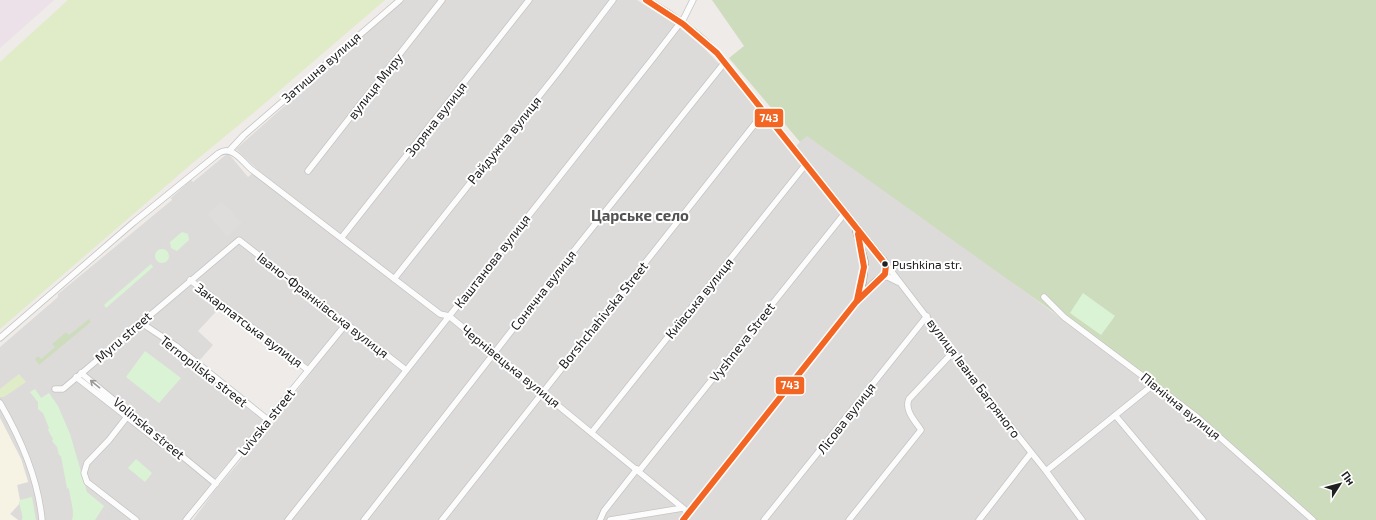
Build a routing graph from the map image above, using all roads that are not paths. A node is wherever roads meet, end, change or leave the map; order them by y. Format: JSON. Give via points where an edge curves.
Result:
{"nodes":[{"id":1,"x":400,"y":0,"type":"edge"},
{"id":2,"x":442,"y":0,"type":"edge"},
{"id":3,"x":530,"y":0,"type":"edge"},
{"id":4,"x":613,"y":0,"type":"edge"},
{"id":5,"x":646,"y":0,"type":"edge"},
{"id":6,"x":693,"y":0,"type":"edge"},
{"id":7,"x":682,"y":21,"type":"junction"},
{"id":8,"x":725,"y":62,"type":"junction"},
{"id":9,"x":765,"y":111,"type":"junction"},
{"id":10,"x":230,"y":150,"type":"junction"},
{"id":11,"x":806,"y":164,"type":"junction"},
{"id":12,"x":308,"y":171,"type":"dead end"},
{"id":13,"x":845,"y":213,"type":"junction"},
{"id":14,"x":855,"y":226,"type":"junction"},
{"id":15,"x":342,"y":237,"type":"junction"},
{"id":16,"x":239,"y":240,"type":"joint"},
{"id":17,"x":883,"y":260,"type":"junction"},
{"id":18,"x":865,"y":266,"type":"junction"},
{"id":19,"x":394,"y":278,"type":"junction"},
{"id":20,"x":880,"y":278,"type":"junction"},
{"id":21,"x":190,"y":280,"type":"junction"},
{"id":22,"x":902,"y":284,"type":"junction"},
{"id":23,"x":1044,"y":297,"type":"dead end"},
{"id":24,"x":856,"y":302,"type":"junction"},
{"id":25,"x":449,"y":316,"type":"junction"},
{"id":26,"x":927,"y":316,"type":"junction"},
{"id":27,"x":140,"y":322,"type":"junction"},
{"id":28,"x":346,"y":324,"type":"junction"},
{"id":29,"x":0,"y":338,"type":"edge"},
{"id":30,"x":954,"y":351,"type":"junction"},
{"id":31,"x":494,"y":353,"type":"junction"},
{"id":32,"x":308,"y":370,"type":"junction"},
{"id":33,"x":406,"y":370,"type":"junction"},
{"id":34,"x":81,"y":373,"type":"junction"},
{"id":35,"x":76,"y":377,"type":"junction"},
{"id":36,"x":1154,"y":384,"type":"junction"},
{"id":37,"x":55,"y":389,"type":"dead end"},
{"id":38,"x":542,"y":392,"type":"junction"},
{"id":39,"x":0,"y":403,"type":"edge"},
{"id":40,"x":129,"y":415,"type":"junction"},
{"id":41,"x":1115,"y":415,"type":"junction"},
{"id":42,"x":268,"y":420,"type":"junction"},
{"id":43,"x":592,"y":432,"type":"junction"},
{"id":44,"x":1031,"y":452,"type":"junction"},
{"id":45,"x":638,"y":470,"type":"junction"},
{"id":46,"x":1046,"y":470,"type":"junction"},
{"id":47,"x":216,"y":484,"type":"junction"},
{"id":48,"x":683,"y":508,"type":"junction"},
{"id":49,"x":689,"y":513,"type":"junction"},
{"id":50,"x":42,"y":520,"type":"edge"},
{"id":51,"x":136,"y":520,"type":"edge"},
{"id":52,"x":186,"y":520,"type":"edge"},
{"id":53,"x":288,"y":520,"type":"edge"},
{"id":54,"x":364,"y":520,"type":"edge"},
{"id":55,"x":442,"y":520,"type":"edge"},
{"id":56,"x":600,"y":520,"type":"edge"},
{"id":57,"x":610,"y":520,"type":"edge"},
{"id":58,"x":684,"y":520,"type":"edge"},
{"id":59,"x":764,"y":520,"type":"edge"},
{"id":60,"x":849,"y":520,"type":"edge"},
{"id":61,"x":979,"y":520,"type":"edge"},
{"id":62,"x":1082,"y":520,"type":"edge"},
{"id":63,"x":1203,"y":520,"type":"edge"},
{"id":64,"x":1313,"y":520,"type":"edge"}],
"edges":[{"from":1,"to":10,"type":"street","name":"Затишна вулиця"},
{"from":2,"to":12,"type":"street","name":"вулиця Миру"},
{"from":3,"to":15,"type":"street","name":"Зоряна вулиця"},
{"from":4,"to":19,"type":"street","name":"Райдужна вулиця"},
{"from":5,"to":7,"type":"main road","name":"вулиця Івана Багряного"},
{"from":6,"to":7,"type":"street","name":"Каштанова вулиця"},
{"from":7,"to":8,"type":"main road","name":"вулиця Івана Багряного"},
{"from":7,"to":25,"type":"street","name":"Каштанова вулиця"},
{"from":8,"to":9,"type":"main road","name":"вулиця Івана Багряного"},
{"from":8,"to":31,"type":"street","name":"Сонячна вулиця"},
{"from":9,"to":11,"type":"main road","name":"вулиця Івана Багряного"},
{"from":9,"to":38,"type":"street","name":"Borshchahivska Street"},
{"from":10,"to":15,"type":"street","name":"Чернівецька вулиця","via":[[251,169]]},
{"from":10,"to":29,"type":"street","via":[[219,153],[146,212]]},
{"from":11,"to":13,"type":"main road","name":"вулиця Івана Багряного"},
{"from":11,"to":43,"type":"street","name":"Київська вулиця"},
{"from":13,"to":14,"type":"main road","name":"вулиця Івана Багряного"},
{"from":13,"to":45,"type":"street","name":"Vyshneva Street"},
{"from":14,"to":17,"type":"main road","name":"вулиця Івана Багряного"},
{"from":14,"to":18,"type":"main road","name":"вулиця Івана Багряного"},
{"from":15,"to":19,"type":"street","name":"Чернівецька вулиця"},
{"from":16,"to":21,"type":"street","name":"Myru street"},
{"from":16,"to":28,"type":"street","name":"Івано-Франківська вулиця"},
{"from":17,"to":18,"type":"main road","via":[[873,257]]},
{"from":17,"to":20,"type":"main road","via":[[886,270]]},
{"from":17,"to":22,"type":"street","name":"вулиця Івана Багряного"},
{"from":18,"to":20,"type":"main road","via":[[868,277]]},
{"from":18,"to":24,"type":"main road"},
{"from":19,"to":25,"type":"street","name":"Чернівецька вулиця","via":[[440,314]]},
{"from":20,"to":22,"type":"street","via":[[888,277]]},
{"from":20,"to":24,"type":"main road"},
{"from":21,"to":27,"type":"street","name":"Myru street"},
{"from":21,"to":32,"type":"street","name":"Закарпатська вулиця"},
{"from":22,"to":26,"type":"street","name":"вулиця Івана Багряного"},
{"from":23,"to":36,"type":"street","name":"Північна вулиця","via":[[1064,317]]},
{"from":24,"to":49,"type":"main road"},
{"from":25,"to":31,"type":"street","name":"Чернівецька вулиця"},
{"from":25,"to":33,"type":"street","name":"Каштанова вулиця"},
{"from":26,"to":30,"type":"street","name":"вулиця Івана Багряного"},
{"from":26,"to":59,"type":"street","name":"Лісова вулиця"},
{"from":27,"to":34,"type":"street","name":"Myru street"},
{"from":27,"to":42,"type":"street","name":"Ternopilska street","via":[[176,346]]},
{"from":28,"to":32,"type":"street","name":"Lvivska street"},
{"from":28,"to":33,"type":"street","name":"Івано-Франківська вулиця"},
{"from":30,"to":44,"type":"street","name":"вулиця Івана Багряного"},
{"from":30,"to":60,"type":"street","via":[[909,399],[908,409],[921,430]]},
{"from":31,"to":38,"type":"street","name":"Чернівецька вулиця"},
{"from":31,"to":54,"type":"street","name":"Сонячна вулиця"},
{"from":32,"to":42,"type":"street","name":"Lvivska street"},
{"from":33,"to":53,"type":"street","name":"Каштанова вулиця"},
{"from":34,"to":35,"type":"street","name":"Myru street"},
{"from":40,"to":34,"type":"street","name":"Volinska street","one_way":true},
{"from":35,"to":37,"type":"street","name":"Myru street","via":[[63,389]]},
{"from":35,"to":40,"type":"street"},
{"from":36,"to":41,"type":"street"},
{"from":36,"to":64,"type":"street","name":"Північна вулиця","via":[[1197,416]]},
{"from":38,"to":43,"type":"street","name":"Чернівецька вулиця"},
{"from":38,"to":55,"type":"street","name":"Borshchahivska Street"},
{"from":39,"to":50,"type":"street","via":[[14,426],[27,458]]},
{"from":40,"to":47,"type":"street","name":"Volinska street","via":[[163,445],[169,445]]},
{"from":40,"to":51,"type":"street","via":[[87,463],[84,474],[88,482]]},
{"from":41,"to":46,"type":"street"},
{"from":41,"to":63,"type":"street"},
{"from":42,"to":47,"type":"street","name":"Lvivska street"},
{"from":43,"to":45,"type":"street","name":"Чернівецька вулиця"},
{"from":44,"to":46,"type":"street","name":"вулиця Івана Багряного"},
{"from":44,"to":61,"type":"street"},
{"from":45,"to":48,"type":"street","name":"Чернівецька вулиця"},
{"from":45,"to":56,"type":"street","name":"Vyshneva Street","via":[[604,511]]},
{"from":46,"to":62,"type":"street","name":"вулиця Івана Багряного"},
{"from":47,"to":52,"type":"street","name":"Lvivska street"},
{"from":48,"to":49,"type":"street","name":"Чернівецька вулиця"},
{"from":48,"to":57,"type":"street"},
{"from":49,"to":58,"type":"main road"}]}
